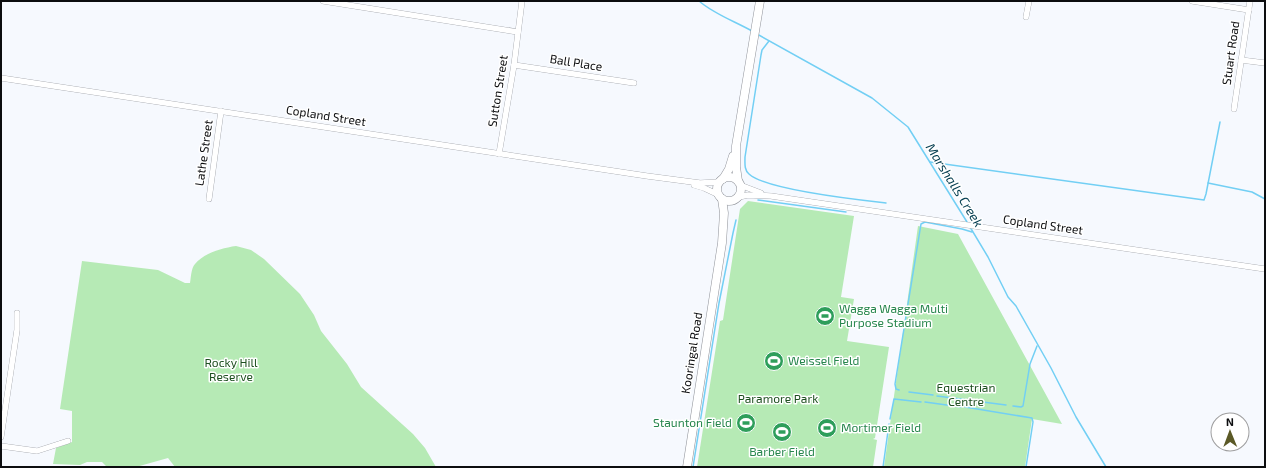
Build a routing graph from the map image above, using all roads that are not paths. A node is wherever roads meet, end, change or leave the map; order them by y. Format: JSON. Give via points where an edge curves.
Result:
{"nodes":[{"id":1,"x":323,"y":1,"type":"edge"},
{"id":2,"x":522,"y":1,"type":"edge"},
{"id":3,"x":760,"y":1,"type":"edge"},
{"id":4,"x":1029,"y":1,"type":"edge"},
{"id":5,"x":1192,"y":1,"type":"edge"},
{"id":6,"x":1250,"y":1,"type":"edge"},
{"id":7,"x":1248,"y":10,"type":"junction"},
{"id":8,"x":1026,"y":16,"type":"dead end"},
{"id":9,"x":518,"y":32,"type":"junction"},
{"id":10,"x":1241,"y":60,"type":"junction"},
{"id":11,"x":1265,"y":63,"type":"edge"},
{"id":12,"x":514,"y":64,"type":"junction"},
{"id":13,"x":1,"y":78,"type":"edge"},
{"id":14,"x":634,"y":83,"type":"dead end"},
{"id":15,"x":1234,"y":109,"type":"dead end"},
{"id":16,"x":221,"y":111,"type":"junction"},
{"id":17,"x":736,"y":146,"type":"junction"},
{"id":18,"x":499,"y":154,"type":"junction"},
{"id":19,"x":647,"y":176,"type":"junction"},
{"id":20,"x":721,"y":180,"type":"junction"},
{"id":21,"x":739,"y":183,"type":"junction"},
{"id":22,"x":771,"y":196,"type":"junction"},
{"id":23,"x":720,"y":197,"type":"junction"},
{"id":24,"x":737,"y":198,"type":"junction"},
{"id":25,"x":209,"y":199,"type":"dead end"},
{"id":26,"x":722,"y":243,"type":"junction"},
{"id":27,"x":1265,"y":269,"type":"edge"},
{"id":28,"x":17,"y":313,"type":"dead end"},
{"id":29,"x":1,"y":438,"type":"edge"},
{"id":30,"x":68,"y":441,"type":"dead end"},
{"id":31,"x":1,"y":446,"type":"edge"},
{"id":32,"x":687,"y":467,"type":"edge"}],
"edges":[{"from":1,"to":9,"type":"street"},
{"from":2,"to":9,"type":"street","name":"Sutton Street"},
{"from":3,"to":17,"type":"main road"},
{"from":4,"to":8,"type":"street"},
{"from":5,"to":7,"type":"street"},
{"from":6,"to":7,"type":"street","name":"Stuart Road"},
{"from":7,"to":10,"type":"street","name":"Stuart Road"},
{"from":9,"to":12,"type":"street","name":"Sutton Street"},
{"from":10,"to":11,"type":"street"},
{"from":10,"to":15,"type":"street","name":"Stuart Road"},
{"from":12,"to":14,"type":"street","name":"Ball Place"},
{"from":12,"to":18,"type":"street","name":"Sutton Street"},
{"from":13,"to":16,"type":"street","name":"Copland Street"},
{"from":16,"to":18,"type":"street","name":"Copland Street"},
{"from":16,"to":25,"type":"street","name":"Lathe Street"},
{"from":17,"to":20,"type":"main road","via":[[729,169]]},
{"from":17,"to":21,"type":"main road"},
{"from":18,"to":19,"type":"street","name":"Copland Street"},
{"from":19,"to":20,"type":"street","name":"Copland Street","via":[[700,183]]},
{"from":19,"to":23,"type":"street","name":"Copland Street","via":[[696,185]]},
{"from":20,"to":21,"type":"main road","via":[[731,178]]},
{"from":20,"to":23,"type":"main road","via":[[717,190]]},
{"from":21,"to":22,"type":"street","name":"Copland Street","via":[[750,190]]},
{"from":21,"to":24,"type":"main road","via":[[741,193]]},
{"from":22,"to":24,"type":"street","name":"Copland Street","via":[[748,195]]},
{"from":22,"to":27,"type":"street","name":"Copland Street"},
{"from":23,"to":24,"type":"main road","via":[[727,201]]},
{"from":23,"to":26,"type":"main road","name":"Kooringal Road","via":[[724,213]]},
{"from":24,"to":26,"type":"main road","name":"Kooringal Road","via":[[727,217]]},
{"from":26,"to":32,"type":"main road","name":"Kooringal Road"},
{"from":28,"to":29,"type":"street","via":[[17,330]]},
{"from":30,"to":31,"type":"street","via":[[37,451]]}]}
